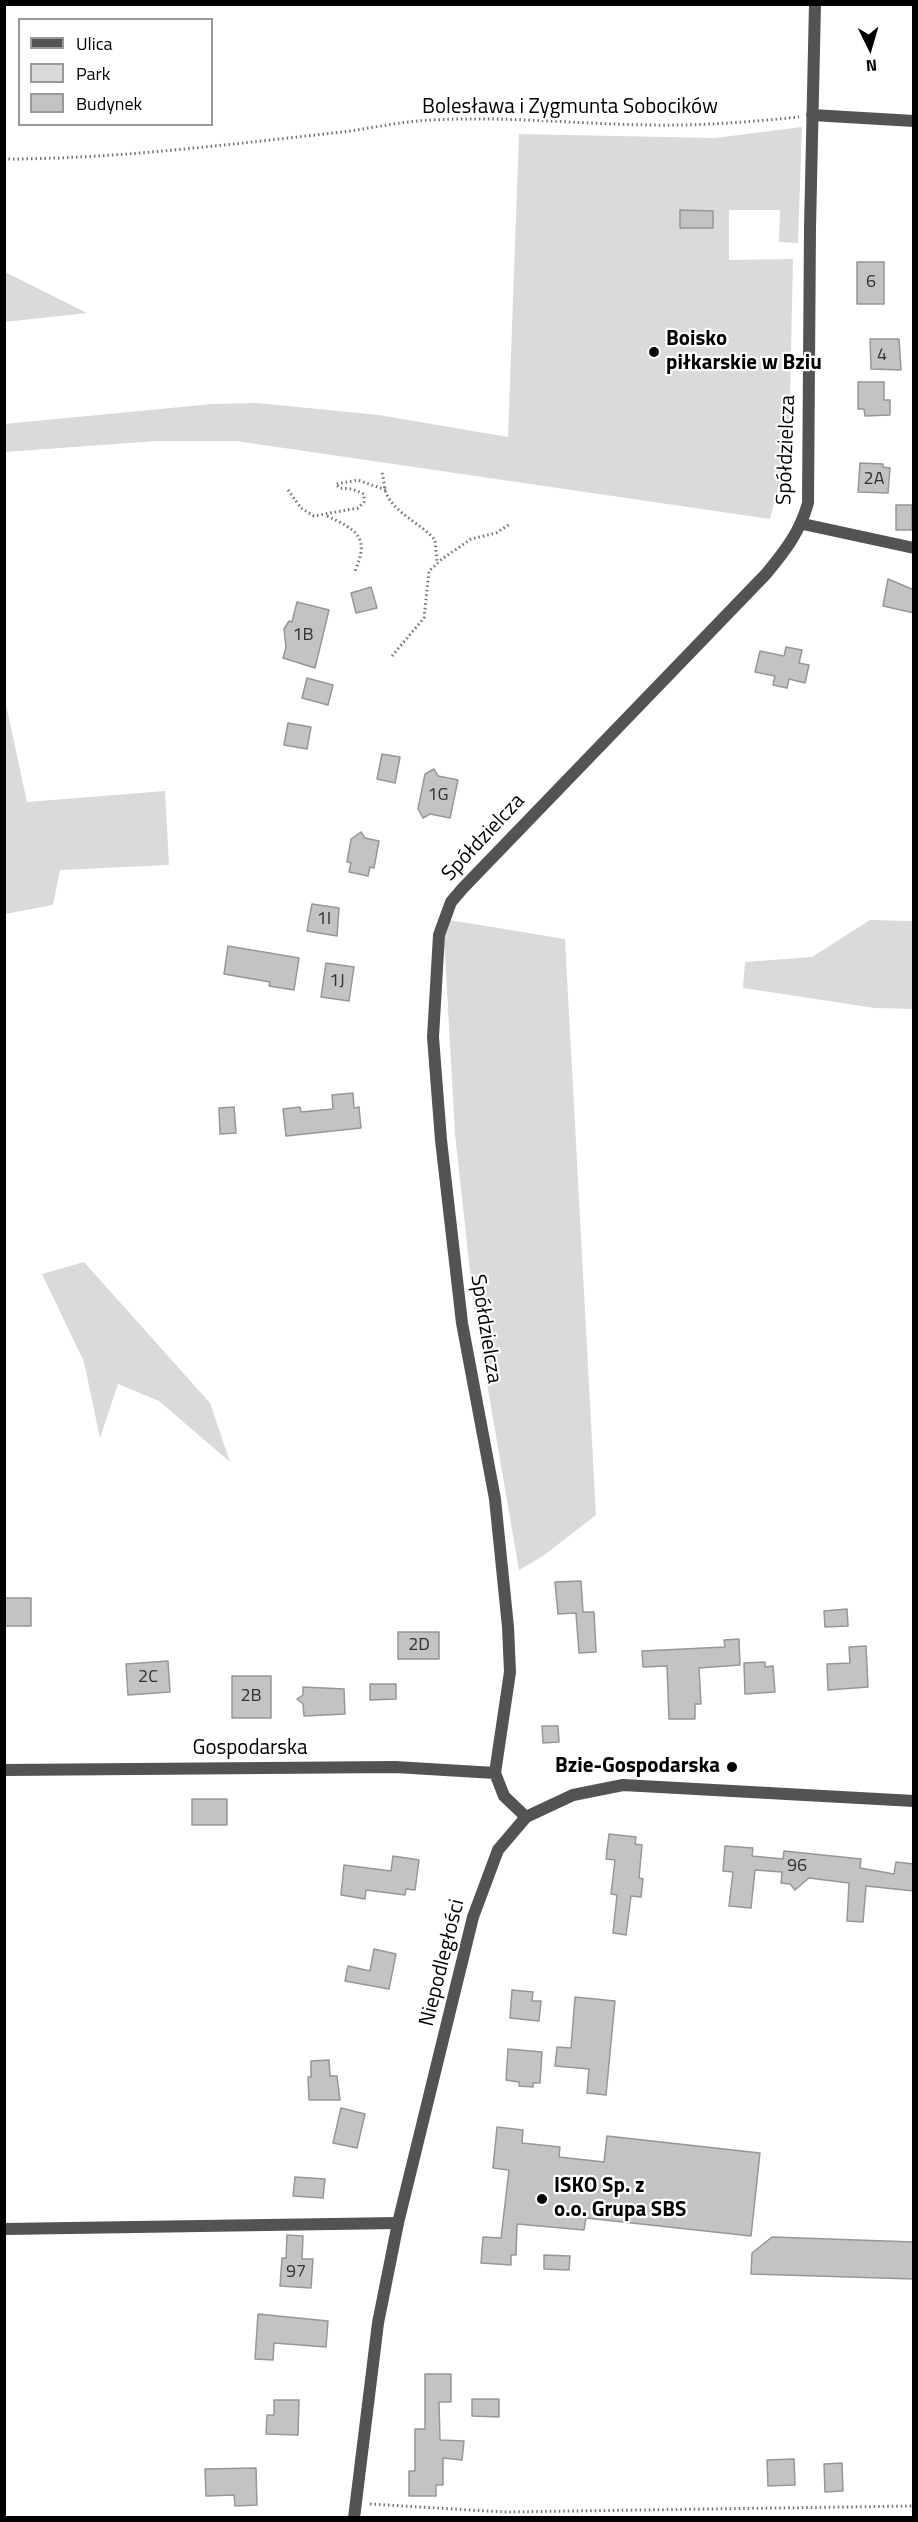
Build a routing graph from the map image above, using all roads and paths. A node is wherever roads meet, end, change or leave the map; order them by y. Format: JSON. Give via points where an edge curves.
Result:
{"nodes":[{"id":1,"x":815,"y":4,"type":"edge"},
{"id":2,"x":812,"y":115,"type":"junction"},
{"id":3,"x":914,"y":121,"type":"edge"},
{"id":4,"x":4,"y":159,"type":"edge"},
{"id":5,"x":382,"y":473,"type":"dead end"},
{"id":6,"x":288,"y":490,"type":"dead end"},
{"id":7,"x":386,"y":490,"type":"junction"},
{"id":8,"x":325,"y":515,"type":"junction"},
{"id":9,"x":510,"y":524,"type":"dead end"},
{"id":10,"x":803,"y":524,"type":"junction"},
{"id":11,"x":914,"y":548,"type":"edge"},
{"id":12,"x":437,"y":564,"type":"junction"},
{"id":13,"x":355,"y":571,"type":"dead end"},
{"id":14,"x":393,"y":656,"type":"dead end"},
{"id":15,"x":4,"y":1770,"type":"edge"},
{"id":16,"x":495,"y":1773,"type":"junction"},
{"id":17,"x":914,"y":1801,"type":"edge"},
{"id":18,"x":526,"y":1817,"type":"junction"},
{"id":19,"x":398,"y":2223,"type":"junction"},
{"id":20,"x":4,"y":2229,"type":"edge"},
{"id":21,"x":356,"y":2503,"type":"junction"},
{"id":22,"x":914,"y":2506,"type":"edge"},
{"id":23,"x":354,"y":2517,"type":"edge"}],
"edges":[{"from":1,"to":2,"type":"street","name":"Spółdzielcza"},
{"from":2,"to":3,"type":"street"},
{"from":2,"to":4,"type":"path","name":"Bolesława i Zygmunta Sobocików","via":[[730,125],[431,120],[149,152]]},
{"from":2,"to":10,"type":"street","name":"Spółdzielcza","via":[[808,503]]},
{"from":5,"to":7,"type":"path"},
{"from":6,"to":8,"type":"path","via":[[301,508],[314,516]]},
{"from":7,"to":8,"type":"path","via":[[358,480],[336,484],[364,494],[364,502],[358,508]]},
{"from":7,"to":12,"type":"path","via":[[400,512],[435,540]]},
{"from":8,"to":13,"type":"path","via":[[346,525],[362,540]]},
{"from":9,"to":12,"type":"path","via":[[496,533],[471,539]]},
{"from":10,"to":11,"type":"street"},
{"from":10,"to":16,"type":"street","name":"Spółdzielcza","via":[[766,574],[450,902],[438,935],[433,1037],[441,1140],[462,1323],[495,1500],[508,1627],[510,1672]]},
{"from":12,"to":14,"type":"path","via":[[427,577],[424,618]]},
{"from":15,"to":16,"type":"street","name":"Gospodarska","via":[[395,1767]]},
{"from":16,"to":18,"type":"street","via":[[504,1796]]},
{"from":17,"to":18,"type":"street","name":"Niepodległości","via":[[623,1785],[573,1795]]},
{"from":18,"to":19,"type":"street","name":"Niepodległości","via":[[498,1850],[473,1917]]},
{"from":19,"to":20,"type":"street"},
{"from":19,"to":21,"type":"street","name":"Niepodległości","via":[[375,2343]]},
{"from":21,"to":22,"type":"path","via":[[504,2511]]},
{"from":21,"to":23,"type":"street","name":"Niepodległości"}]}
